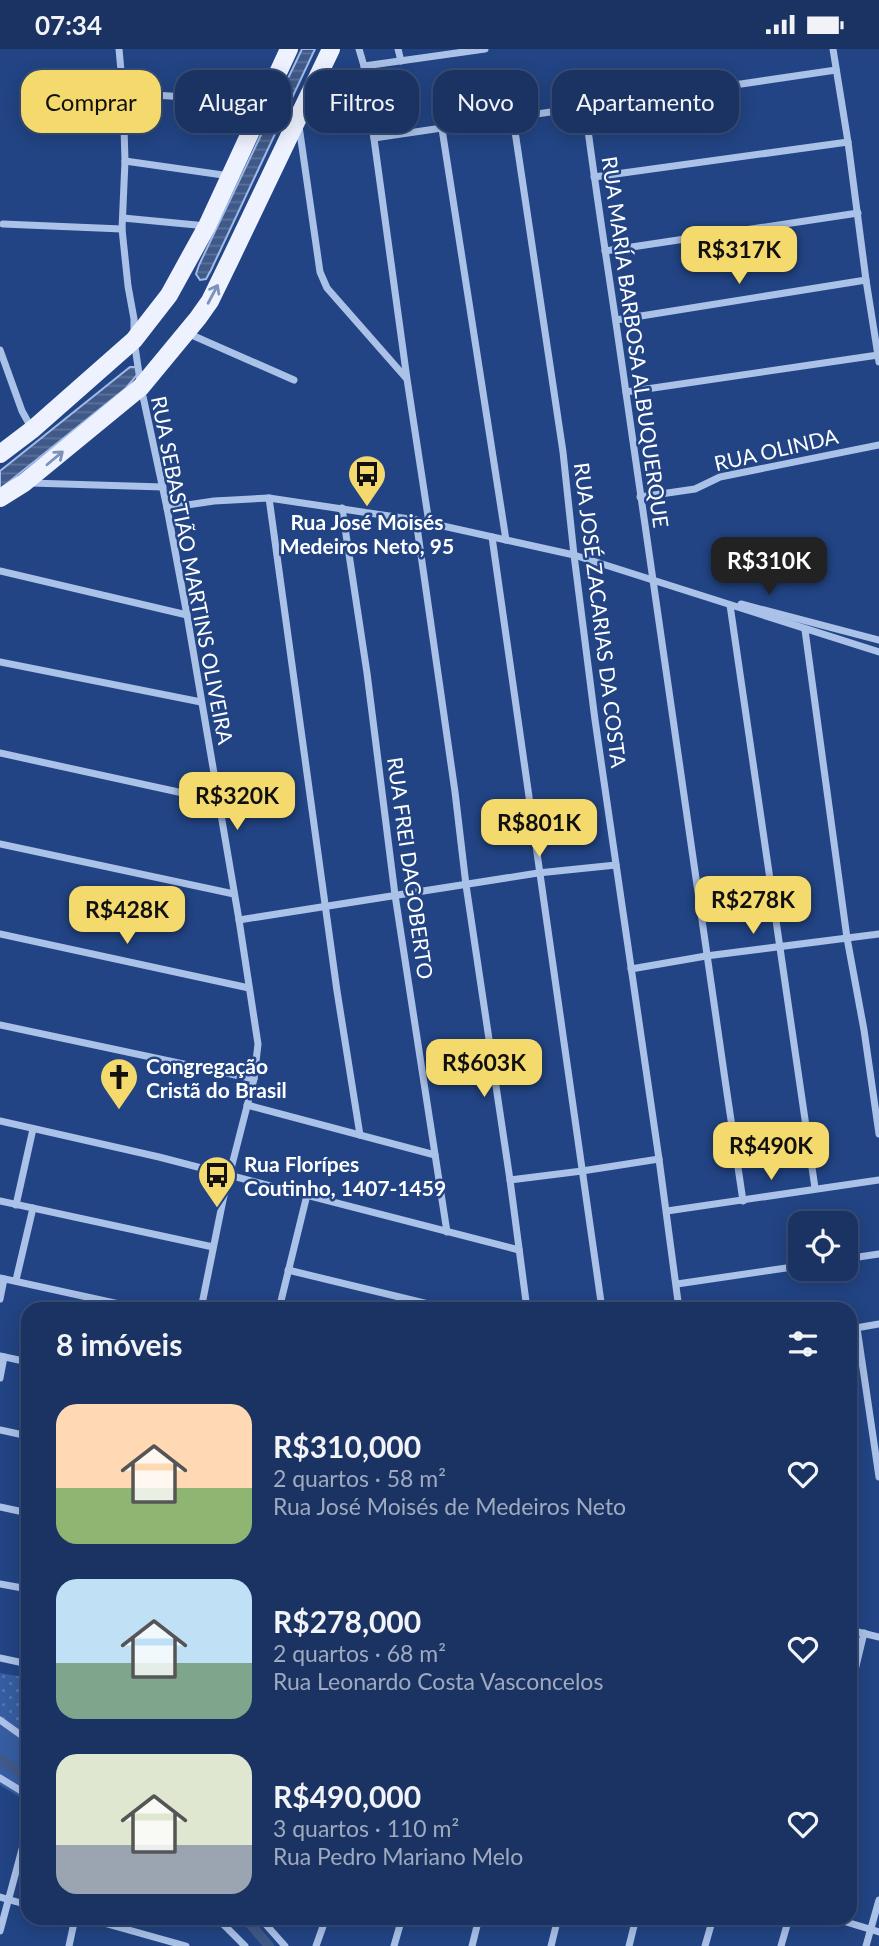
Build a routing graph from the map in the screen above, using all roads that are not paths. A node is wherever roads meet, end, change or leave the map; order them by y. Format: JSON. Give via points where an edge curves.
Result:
{"nodes":[{"id":1,"x":119,"y":49,"type":"edge"},
{"id":2,"x":289,"y":49,"type":"edge"},
{"id":3,"x":331,"y":49,"type":"edge"},
{"id":4,"x":359,"y":49,"type":"edge"},
{"id":5,"x":398,"y":49,"type":"edge"},
{"id":6,"x":485,"y":49,"type":"edge"},
{"id":7,"x":833,"y":49,"type":"edge"},
{"id":8,"x":401,"y":61,"type":"junction"},
{"id":9,"x":364,"y":65,"type":"junction"},
{"id":10,"x":121,"y":70,"type":"edge"},
{"id":11,"x":279,"y":70,"type":"edge"},
{"id":12,"x":836,"y":70,"type":"junction"},
{"id":13,"x":739,"y":84,"type":"edge"},
{"id":14,"x":298,"y":121,"type":"junction"},
{"id":15,"x":433,"y":130,"type":"edge"},
{"id":16,"x":124,"y":133,"type":"edge"},
{"id":17,"x":251,"y":133,"type":"edge"},
{"id":18,"x":443,"y":133,"type":"edge"},
{"id":19,"x":515,"y":133,"type":"edge"},
{"id":20,"x":588,"y":133,"type":"edge"},
{"id":21,"x":374,"y":138,"type":"junction"},
{"id":22,"x":848,"y":142,"type":"junction"},
{"id":23,"x":125,"y":161,"type":"junction"},
{"id":24,"x":231,"y":176,"type":"junction"},
{"id":25,"x":594,"y":177,"type":"junction"},
{"id":26,"x":858,"y":213,"type":"junction"},
{"id":27,"x":122,"y":218,"type":"junction"},
{"id":28,"x":3,"y":224,"type":"dead end"},
{"id":29,"x":207,"y":226,"type":"junction"},
{"id":30,"x":122,"y":229,"type":"junction"},
{"id":31,"x":605,"y":251,"type":"junction"},
{"id":32,"x":866,"y":280,"type":"junction"},
{"id":33,"x":616,"y":320,"type":"junction"},
{"id":34,"x":186,"y":333,"type":"junction"},
{"id":35,"x":134,"y":340,"type":"junction"},
{"id":36,"x":0,"y":350,"type":"edge"},
{"id":37,"x":878,"y":355,"type":"edge"},
{"id":38,"x":879,"y":362,"type":"edge"},
{"id":39,"x":407,"y":379,"type":"junction"},
{"id":40,"x":294,"y":380,"type":"dead end"},
{"id":41,"x":141,"y":387,"type":"junction"},
{"id":42,"x":626,"y":391,"type":"junction"},
{"id":43,"x":33,"y":429,"type":"junction"},
{"id":44,"x":879,"y":445,"type":"edge"},
{"id":45,"x":0,"y":454,"type":"edge"},
{"id":46,"x":24,"y":483,"type":"junction"},
{"id":47,"x":163,"y":487,"type":"junction"},
{"id":48,"x":640,"y":497,"type":"junction"},
{"id":49,"x":0,"y":498,"type":"edge"},
{"id":50,"x":269,"y":498,"type":"junction"},
{"id":51,"x":167,"y":508,"type":"junction"},
{"id":52,"x":342,"y":508,"type":"junction"},
{"id":53,"x":416,"y":520,"type":"junction"},
{"id":54,"x":429,"y":523,"type":"junction"},
{"id":55,"x":492,"y":537,"type":"junction"},
{"id":56,"x":506,"y":540,"type":"junction"},
{"id":57,"x":574,"y":555,"type":"junction"},
{"id":58,"x":0,"y":572,"type":"edge"},
{"id":59,"x":652,"y":581,"type":"junction"},
{"id":60,"x":730,"y":605,"type":"junction"},
{"id":61,"x":187,"y":615,"type":"junction"},
{"id":62,"x":805,"y":630,"type":"junction"},
{"id":63,"x":879,"y":640,"type":"edge"},
{"id":64,"x":879,"y":653,"type":"edge"},
{"id":65,"x":0,"y":662,"type":"edge"},
{"id":66,"x":201,"y":702,"type":"junction"},
{"id":67,"x":0,"y":753,"type":"edge"},
{"id":68,"x":218,"y":799,"type":"junction"},
{"id":69,"x":0,"y":844,"type":"edge"},
{"id":70,"x":616,"y":865,"type":"junction"},
{"id":71,"x":538,"y":873,"type":"junction"},
{"id":72,"x":467,"y":885,"type":"junction"},
{"id":73,"x":234,"y":894,"type":"junction"},
{"id":74,"x":395,"y":895,"type":"junction"},
{"id":75,"x":327,"y":906,"type":"junction"},
{"id":76,"x":239,"y":920,"type":"junction"},
{"id":77,"x":0,"y":934,"type":"edge"},
{"id":78,"x":879,"y":934,"type":"edge"},
{"id":79,"x":847,"y":938,"type":"junction"},
{"id":80,"x":779,"y":947,"type":"junction"},
{"id":81,"x":706,"y":956,"type":"junction"},
{"id":82,"x":631,"y":969,"type":"junction"},
{"id":83,"x":248,"y":988,"type":"junction"},
{"id":84,"x":0,"y":1025,"type":"edge"},
{"id":85,"x":254,"y":1079,"type":"junction"},
{"id":86,"x":247,"y":1105,"type":"junction"},
{"id":87,"x":0,"y":1121,"type":"edge"},
{"id":88,"x":33,"y":1129,"type":"junction"},
{"id":89,"x":879,"y":1133,"type":"edge"},
{"id":90,"x":360,"y":1135,"type":"junction"},
{"id":91,"x":435,"y":1155,"type":"junction"},
{"id":92,"x":659,"y":1159,"type":"junction"},
{"id":93,"x":582,"y":1171,"type":"junction"},
{"id":94,"x":229,"y":1175,"type":"junction"},
{"id":95,"x":879,"y":1179,"type":"edge"},
{"id":96,"x":510,"y":1180,"type":"junction"},
{"id":97,"x":815,"y":1188,"type":"junction"},
{"id":98,"x":307,"y":1195,"type":"junction"},
{"id":99,"x":0,"y":1201,"type":"edge"},
{"id":100,"x":743,"y":1201,"type":"junction"},
{"id":101,"x":16,"y":1205,"type":"junction"},
{"id":102,"x":33,"y":1208,"type":"junction"},
{"id":103,"x":667,"y":1211,"type":"junction"},
{"id":104,"x":447,"y":1232,"type":"junction"},
{"id":105,"x":213,"y":1247,"type":"junction"},
{"id":106,"x":519,"y":1250,"type":"junction"},
{"id":107,"x":879,"y":1254,"type":"edge"},
{"id":108,"x":858,"y":1257,"type":"edge"},
{"id":109,"x":788,"y":1268,"type":"edge"},
{"id":110,"x":288,"y":1270,"type":"junction"},
{"id":111,"x":2,"y":1278,"type":"edge"},
{"id":112,"x":16,"y":1280,"type":"junction"},
{"id":113,"x":677,"y":1284,"type":"junction"},
{"id":114,"x":0,"y":1299,"type":"edge"},
{"id":115,"x":112,"y":1302,"type":"edge"},
{"id":116,"x":202,"y":1302,"type":"edge"},
{"id":117,"x":281,"y":1302,"type":"edge"},
{"id":118,"x":420,"y":1302,"type":"edge"},
{"id":119,"x":526,"y":1302,"type":"edge"},
{"id":120,"x":601,"y":1302,"type":"edge"},
{"id":121,"x":678,"y":1302,"type":"edge"},
{"id":122,"x":879,"y":1324,"type":"edge"},
{"id":123,"x":857,"y":1328,"type":"edge"},
{"id":124,"x":857,"y":1346,"type":"edge"},
{"id":125,"x":2,"y":1356,"type":"edge"},
{"id":126,"x":21,"y":1360,"type":"edge"},
{"id":127,"x":0,"y":1378,"type":"edge"},
{"id":128,"x":0,"y":1430,"type":"edge"},
{"id":129,"x":21,"y":1434,"type":"edge"},
{"id":130,"x":879,"y":1477,"type":"edge"},
{"id":131,"x":0,"y":1507,"type":"edge"},
{"id":132,"x":21,"y":1512,"type":"edge"},
{"id":133,"x":0,"y":1584,"type":"edge"},
{"id":134,"x":21,"y":1588,"type":"edge"},
{"id":135,"x":857,"y":1632,"type":"edge"},
{"id":136,"x":864,"y":1633,"type":"junction"},
{"id":137,"x":879,"y":1637,"type":"edge"},
{"id":138,"x":0,"y":1658,"type":"edge"},
{"id":139,"x":21,"y":1662,"type":"edge"},
{"id":140,"x":857,"y":1662,"type":"edge"},
{"id":141,"x":0,"y":1720,"type":"edge"},
{"id":142,"x":21,"y":1735,"type":"edge"},
{"id":143,"x":0,"y":1778,"type":"edge"},
{"id":144,"x":21,"y":1791,"type":"edge"},
{"id":145,"x":21,"y":1848,"type":"edge"},
{"id":146,"x":4,"y":1898,"type":"edge"},
{"id":147,"x":879,"y":1900,"type":"edge"},
{"id":148,"x":21,"y":1903,"type":"edge"},
{"id":149,"x":74,"y":1925,"type":"edge"},
{"id":150,"x":111,"y":1925,"type":"edge"},
{"id":151,"x":225,"y":1925,"type":"edge"},
{"id":152,"x":266,"y":1925,"type":"edge"},
{"id":153,"x":324,"y":1925,"type":"edge"},
{"id":154,"x":400,"y":1925,"type":"edge"},
{"id":155,"x":478,"y":1925,"type":"edge"},
{"id":156,"x":556,"y":1925,"type":"edge"},
{"id":157,"x":634,"y":1925,"type":"edge"},
{"id":158,"x":711,"y":1925,"type":"edge"},
{"id":159,"x":787,"y":1925,"type":"edge"},
{"id":160,"x":856,"y":1925,"type":"edge"},
{"id":161,"x":0,"y":1931,"type":"edge"},
{"id":162,"x":875,"y":1931,"type":"edge"},
{"id":163,"x":69,"y":1946,"type":"edge"},
{"id":164,"x":186,"y":1946,"type":"edge"},
{"id":165,"x":245,"y":1946,"type":"edge"},
{"id":166,"x":285,"y":1946,"type":"edge"},
{"id":167,"x":316,"y":1946,"type":"edge"},
{"id":168,"x":394,"y":1946,"type":"edge"},
{"id":169,"x":472,"y":1946,"type":"edge"},
{"id":170,"x":551,"y":1946,"type":"edge"},
{"id":171,"x":629,"y":1946,"type":"edge"},
{"id":172,"x":705,"y":1946,"type":"edge"},
{"id":173,"x":781,"y":1946,"type":"edge"},
{"id":174,"x":866,"y":1946,"type":"edge"}],
"edges":[{"from":1,"to":10,"type":"street","name":"RUA SEBASTIÃO MARTINS OLIVEIRA"},
{"from":2,"to":11,"type":"main road"},
{"from":3,"to":14,"type":"main road"},
{"from":4,"to":9,"type":"street"},
{"from":5,"to":8,"type":"street"},
{"from":6,"to":8,"type":"street"},
{"from":7,"to":12,"type":"street"},
{"from":8,"to":9,"type":"street"},
{"from":9,"to":21,"type":"street"},
{"from":12,"to":13,"type":"street"},
{"from":12,"to":22,"type":"street"},
{"from":34,"to":14,"type":"main road","one_way":true,"via":[[210,301]]},
{"from":14,"to":39,"type":"street","via":[[323,281]]},
{"from":15,"to":21,"type":"street"},
{"from":16,"to":23,"type":"street","name":"RUA SEBASTIÃO MARTINS OLIVEIRA"},
{"from":17,"to":24,"type":"main road"},
{"from":18,"to":56,"type":"street"},
{"from":19,"to":57,"type":"street","name":"RUA JOSÉ ZACARIAS DA COSTA"},
{"from":20,"to":25,"type":"street","name":"RUA MARÍA BARBOSA ALBUQUERQUE"},
{"from":21,"to":39,"type":"street"},
{"from":22,"to":25,"type":"street"},
{"from":22,"to":26,"type":"street"},
{"from":23,"to":24,"type":"street"},
{"from":23,"to":27,"type":"street","name":"RUA SEBASTIÃO MARTINS OLIVEIRA"},
{"from":24,"to":29,"type":"main road"},
{"from":25,"to":31,"type":"street","name":"RUA MARÍA BARBOSA ALBUQUERQUE"},
{"from":26,"to":31,"type":"street"},
{"from":26,"to":32,"type":"street"},
{"from":27,"to":29,"type":"street"},
{"from":27,"to":30,"type":"street","name":"RUA SEBASTIÃO MARTINS OLIVEIRA"},
{"from":28,"to":30,"type":"street"},
{"from":29,"to":35,"type":"main road","via":[[169,295]]},
{"from":30,"to":35,"type":"street","name":"RUA SEBASTIÃO MARTINS OLIVEIRA"},
{"from":31,"to":33,"type":"street","name":"RUA MARÍA BARBOSA ALBUQUERQUE"},
{"from":32,"to":33,"type":"street"},
{"from":32,"to":37,"type":"street"},
{"from":33,"to":42,"type":"street","name":"RUA MARÍA BARBOSA ALBUQUERQUE"},
{"from":34,"to":40,"type":"street"},
{"from":34,"to":41,"type":"main road"},
{"from":35,"to":41,"type":"street","name":"RUA SEBASTIÃO MARTINS OLIVEIRA"},
{"from":35,"to":43,"type":"main road"},
{"from":36,"to":43,"type":"street"},
{"from":37,"to":38,"type":"street"},
{"from":37,"to":42,"type":"street"},
{"from":39,"to":54,"type":"street"},
{"from":46,"to":41,"type":"main road","one_way":true},
{"from":41,"to":47,"type":"street","name":"RUA SEBASTIÃO MARTINS OLIVEIRA"},
{"from":42,"to":48,"type":"street","name":"RUA MARÍA BARBOSA ALBUQUERQUE"},
{"from":43,"to":45,"type":"main road"},
{"from":44,"to":48,"type":"street","name":"RUA OLINDA","via":[[720,477],[695,489]]},
{"from":46,"to":47,"type":"street"},
{"from":46,"to":49,"type":"main road"},
{"from":47,"to":51,"type":"street","name":"RUA SEBASTIÃO MARTINS OLIVEIRA"},
{"from":48,"to":59,"type":"street","name":"RUA MARÍA BARBOSA ALBUQUERQUE"},
{"from":50,"to":51,"type":"street"},
{"from":50,"to":52,"type":"street"},
{"from":50,"to":75,"type":"street"},
{"from":51,"to":61,"type":"street","name":"RUA SEBASTIÃO MARTINS OLIVEIRA"},
{"from":52,"to":53,"type":"street"},
{"from":52,"to":74,"type":"street","name":"RUA FREI DAGOBERTO"},
{"from":53,"to":54,"type":"street"},
{"from":53,"to":72,"type":"street"},
{"from":54,"to":55,"type":"street"},
{"from":55,"to":56,"type":"street"},
{"from":55,"to":71,"type":"street"},
{"from":56,"to":57,"type":"street"},
{"from":57,"to":59,"type":"street"},
{"from":57,"to":70,"type":"street","name":"RUA JOSÉ ZACARIAS DA COSTA"},
{"from":58,"to":61,"type":"street"},
{"from":59,"to":60,"type":"street"},
{"from":59,"to":63,"type":"street"},
{"from":59,"to":81,"type":"street","name":"RUA MARÍA BARBOSA ALBUQUERQUE"},
{"from":60,"to":62,"type":"street"},
{"from":60,"to":80,"type":"street"},
{"from":61,"to":66,"type":"street","name":"RUA SEBASTIÃO MARTINS OLIVEIRA"},
{"from":62,"to":64,"type":"street"},
{"from":62,"to":79,"type":"street"},
{"from":65,"to":66,"type":"street"},
{"from":66,"to":68,"type":"street","name":"RUA SEBASTIÃO MARTINS OLIVEIRA"},
{"from":67,"to":68,"type":"street"},
{"from":68,"to":73,"type":"street","name":"RUA SEBASTIÃO MARTINS OLIVEIRA"},
{"from":69,"to":73,"type":"street"},
{"from":70,"to":71,"type":"street"},
{"from":70,"to":82,"type":"street","name":"RUA JOSÉ ZACARIAS DA COSTA"},
{"from":71,"to":72,"type":"street"},
{"from":71,"to":93,"type":"street"},
{"from":72,"to":74,"type":"street"},
{"from":72,"to":96,"type":"street"},
{"from":73,"to":76,"type":"street","name":"RUA SEBASTIÃO MARTINS OLIVEIRA"},
{"from":74,"to":75,"type":"street"},
{"from":74,"to":91,"type":"street","name":"RUA FREI DAGOBERTO"},
{"from":75,"to":76,"type":"street"},
{"from":75,"to":90,"type":"street"},
{"from":76,"to":83,"type":"street","name":"RUA SEBASTIÃO MARTINS OLIVEIRA"},
{"from":77,"to":83,"type":"street"},
{"from":78,"to":79,"type":"street"},
{"from":79,"to":80,"type":"street"},
{"from":79,"to":89,"type":"street"},
{"from":80,"to":81,"type":"street"},
{"from":80,"to":97,"type":"street"},
{"from":81,"to":82,"type":"street"},
{"from":81,"to":100,"type":"street","name":"RUA MARÍA BARBOSA ALBUQUERQUE"},
{"from":82,"to":92,"type":"street","name":"RUA JOSÉ ZACARIAS DA COSTA"},
{"from":83,"to":85,"type":"street","name":"RUA SEBASTIÃO MARTINS OLIVEIRA","via":[[258,1044]]},
{"from":84,"to":85,"type":"street"},
{"from":85,"to":86,"type":"street","name":"RUA SEBASTIÃO MARTINS OLIVEIRA"},
{"from":86,"to":90,"type":"street"},
{"from":86,"to":94,"type":"street","name":"RUA SEBASTIÃO MARTINS OLIVEIRA"},
{"from":87,"to":88,"type":"street"},
{"from":88,"to":94,"type":"street"},
{"from":88,"to":101,"type":"street"},
{"from":90,"to":91,"type":"street"},
{"from":91,"to":104,"type":"street","name":"RUA FREI DAGOBERTO"},
{"from":92,"to":93,"type":"street"},
{"from":92,"to":103,"type":"street","name":"RUA JOSÉ ZACARIAS DA COSTA"},
{"from":93,"to":96,"type":"street"},
{"from":93,"to":120,"type":"street"},
{"from":94,"to":98,"type":"street"},
{"from":94,"to":105,"type":"street","name":"RUA SEBASTIÃO MARTINS OLIVEIRA"},
{"from":95,"to":97,"type":"street"},
{"from":96,"to":106,"type":"street"},
{"from":97,"to":100,"type":"street"},
{"from":98,"to":104,"type":"street"},
{"from":98,"to":110,"type":"street"},
{"from":99,"to":101,"type":"street"},
{"from":100,"to":103,"type":"street"},
{"from":101,"to":102,"type":"street"},
{"from":102,"to":105,"type":"street"},
{"from":102,"to":112,"type":"street"},
{"from":103,"to":113,"type":"street","name":"RUA JOSÉ ZACARIAS DA COSTA"},
{"from":104,"to":106,"type":"street"},
{"from":105,"to":116,"type":"street","name":"RUA SEBASTIÃO MARTINS OLIVEIRA"},
{"from":106,"to":119,"type":"street"},
{"from":107,"to":108,"type":"street"},
{"from":109,"to":113,"type":"street"},
{"from":110,"to":117,"type":"street"},
{"from":110,"to":118,"type":"street"},
{"from":111,"to":112,"type":"street"},
{"from":111,"to":114,"type":"street"},
{"from":112,"to":115,"type":"street"},
{"from":113,"to":121,"type":"street","name":"RUA JOSÉ ZACARIAS DA COSTA"},
{"from":122,"to":123,"type":"street"},
{"from":124,"to":130,"type":"street"},
{"from":125,"to":126,"type":"street"},
{"from":125,"to":127,"type":"street"},
{"from":128,"to":129,"type":"street"},
{"from":131,"to":132,"type":"street"},
{"from":133,"to":134,"type":"street"},
{"from":135,"to":136,"type":"street"},
{"from":136,"to":137,"type":"street"},
{"from":136,"to":140,"type":"street"},
{"from":138,"to":139,"type":"street"},
{"from":141,"to":142,"type":"street"},
{"from":143,"to":144,"type":"street"},
{"from":145,"to":146,"type":"street"},
{"from":146,"to":148,"type":"street"},
{"from":146,"to":161,"type":"street"},
{"from":147,"to":162,"type":"street"},
{"from":149,"to":163,"type":"street"},
{"from":150,"to":164,"type":"street"},
{"from":151,"to":165,"type":"street"},
{"from":152,"to":166,"type":"street"},
{"from":153,"to":167,"type":"street"},
{"from":154,"to":168,"type":"street"},
{"from":155,"to":169,"type":"street"},
{"from":156,"to":170,"type":"street"},
{"from":157,"to":171,"type":"street"},
{"from":158,"to":172,"type":"street"},
{"from":159,"to":173,"type":"street"},
{"from":160,"to":162,"type":"street"},
{"from":162,"to":174,"type":"street"}]}
